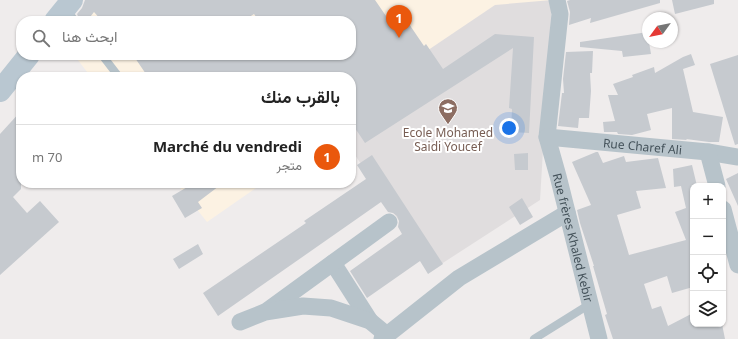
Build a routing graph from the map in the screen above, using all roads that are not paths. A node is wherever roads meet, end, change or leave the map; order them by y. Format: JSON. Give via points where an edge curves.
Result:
{"nodes":[{"id":1,"x":558,"y":0,"type":"edge"},
{"id":2,"x":25,"y":60,"type":"edge"},
{"id":3,"x":106,"y":60,"type":"edge"},
{"id":4,"x":115,"y":72,"type":"edge"},
{"id":5,"x":0,"y":91,"type":"edge"},
{"id":6,"x":547,"y":137,"type":"junction"},
{"id":7,"x":708,"y":152,"type":"junction"},
{"id":8,"x":738,"y":157,"type":"edge"},
{"id":9,"x":716,"y":183,"type":"edge"},
{"id":10,"x":567,"y":213,"type":"junction"},
{"id":11,"x":726,"y":219,"type":"edge"},
{"id":12,"x":390,"y":222,"type":"dead end"},
{"id":13,"x":333,"y":263,"type":"junction"},
{"id":14,"x":738,"y":265,"type":"edge"},
{"id":15,"x":590,"y":304,"type":"junction"},
{"id":16,"x":265,"y":312,"type":"junction"},
{"id":17,"x":370,"y":321,"type":"junction"},
{"id":18,"x":240,"y":322,"type":"dead end"},
{"id":19,"x":384,"y":337,"type":"edge"},
{"id":20,"x":534,"y":339,"type":"edge"},
{"id":21,"x":599,"y":339,"type":"edge"}],
"edges":[{"from":1,"to":6,"type":"street","via":[[560,14]]},
{"from":2,"to":5,"type":"main road"},
{"from":3,"to":4,"type":"lane"},
{"from":6,"to":7,"type":"street","name":"Rue Charef Ali"},
{"from":6,"to":10,"type":"street","name":"Rue frères Khaled Kebir"},
{"from":7,"to":8,"type":"street","name":"Rue Charef Ali"},
{"from":7,"to":9,"type":"street"},
{"from":10,"to":15,"type":"street","name":"Rue frères Khaled Kebir"},
{"from":10,"to":19,"type":"street","via":[[459,278]]},
{"from":11,"to":14,"type":"street"},
{"from":12,"to":13,"type":"street"},
{"from":13,"to":16,"type":"street"},
{"from":13,"to":17,"type":"street"},
{"from":15,"to":20,"type":"lane"},
{"from":15,"to":21,"type":"street","name":"Rue frères Khaled Kebir"},
{"from":16,"to":17,"type":"street","via":[[303,306],[331,308]]},
{"from":16,"to":18,"type":"street"},
{"from":17,"to":19,"type":"street"}]}
